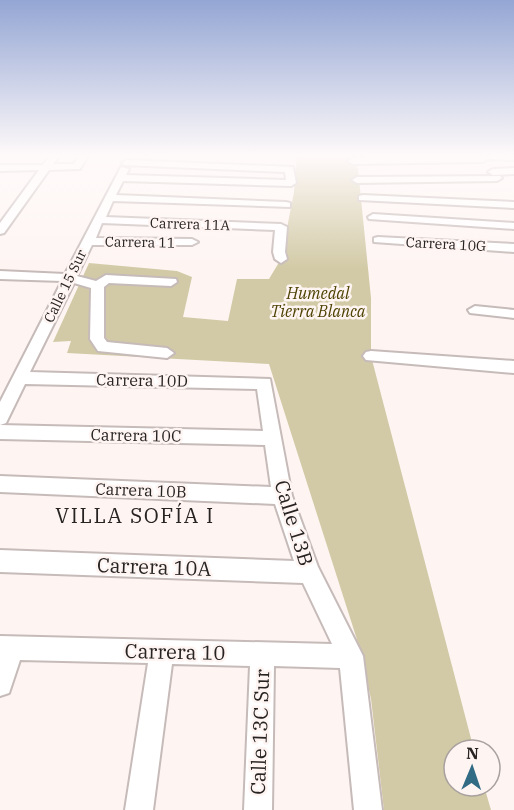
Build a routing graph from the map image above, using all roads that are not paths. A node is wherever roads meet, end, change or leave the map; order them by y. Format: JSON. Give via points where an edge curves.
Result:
{"nodes":[{"id":1,"x":27,"y":194,"type":"edge"},
{"id":2,"x":110,"y":194,"type":"edge"},
{"id":3,"x":430,"y":194,"type":"edge"},
{"id":4,"x":108,"y":198,"type":"junction"},
{"id":5,"x":363,"y":198,"type":"dead end"},
{"id":6,"x":433,"y":201,"type":"junction"},
{"id":7,"x":286,"y":204,"type":"dead end"},
{"id":8,"x":514,"y":205,"type":"edge"},
{"id":9,"x":374,"y":217,"type":"dead end"},
{"id":10,"x":98,"y":220,"type":"junction"},
{"id":11,"x":514,"y":226,"type":"edge"},
{"id":12,"x":0,"y":231,"type":"edge"},
{"id":13,"x":378,"y":240,"type":"dead end"},
{"id":14,"x":87,"y":241,"type":"junction"},
{"id":15,"x":192,"y":242,"type":"dead end"},
{"id":16,"x":514,"y":249,"type":"edge"},
{"id":17,"x":281,"y":259,"type":"dead end"},
{"id":18,"x":0,"y":275,"type":"edge"},
{"id":19,"x":69,"y":279,"type":"junction"},
{"id":20,"x":171,"y":282,"type":"dead end"},
{"id":21,"x":98,"y":286,"type":"junction"},
{"id":22,"x":475,"y":310,"type":"dead end"},
{"id":23,"x":514,"y":314,"type":"edge"},
{"id":24,"x":167,"y":352,"type":"dead end"},
{"id":25,"x":370,"y":356,"type":"dead end"},
{"id":26,"x":514,"y":367,"type":"edge"},
{"id":27,"x":21,"y":378,"type":"junction"},
{"id":28,"x":264,"y":382,"type":"joint"},
{"id":29,"x":0,"y":418,"type":"edge"},
{"id":30,"x":0,"y":432,"type":"edge"},
{"id":31,"x":273,"y":438,"type":"junction"},
{"id":32,"x":0,"y":484,"type":"edge"},
{"id":33,"x":282,"y":496,"type":"junction"},
{"id":34,"x":0,"y":561,"type":"edge"},
{"id":35,"x":309,"y":572,"type":"junction"},
{"id":36,"x":6,"y":649,"type":"edge"},
{"id":37,"x":162,"y":652,"type":"junction"},
{"id":38,"x":262,"y":654,"type":"junction"},
{"id":39,"x":351,"y":656,"type":"junction"},
{"id":40,"x":0,"y":684,"type":"edge"},
{"id":41,"x":139,"y":810,"type":"edge"},
{"id":42,"x":258,"y":810,"type":"edge"},
{"id":43,"x":368,"y":810,"type":"edge"}],
"edges":[{"from":1,"to":12,"type":"street"},
{"from":2,"to":4,"type":"street","name":"Calle 15 Sur"},
{"from":3,"to":6,"type":"street"},
{"from":4,"to":7,"type":"street"},
{"from":4,"to":10,"type":"street","name":"Calle 15 Sur"},
{"from":5,"to":6,"type":"street"},
{"from":6,"to":8,"type":"street","via":[[473,199]]},
{"from":9,"to":11,"type":"street"},
{"from":10,"to":14,"type":"street","name":"Calle 15 Sur"},
{"from":10,"to":17,"type":"street","name":"Carrera 11A","via":[[281,227]]},
{"from":13,"to":16,"type":"street","name":"Carrera 10G"},
{"from":14,"to":15,"type":"street","name":"Carrera 11"},
{"from":14,"to":19,"type":"street","name":"Calle 15 Sur"},
{"from":18,"to":19,"type":"street"},
{"from":19,"to":21,"type":"street"},
{"from":19,"to":27,"type":"street","name":"Calle 15 Sur"},
{"from":20,"to":21,"type":"street","via":[[106,279]]},
{"from":21,"to":24,"type":"street","via":[[97,339],[103,347]]},
{"from":22,"to":23,"type":"street"},
{"from":25,"to":26,"type":"street"},
{"from":27,"to":28,"type":"street","name":"Carrera 10D"},
{"from":27,"to":29,"type":"street","name":"Calle 15 Sur"},
{"from":28,"to":31,"type":"street","name":"Calle 13B"},
{"from":30,"to":31,"type":"street","name":"Carrera 10C"},
{"from":31,"to":33,"type":"street","name":"Calle 13B"},
{"from":32,"to":33,"type":"street","name":"Carrera 10B"},
{"from":33,"to":35,"type":"street","name":"Calle 13B"},
{"from":34,"to":35,"type":"street","name":"Carrera 10A"},
{"from":35,"to":39,"type":"street","name":"Calle 13B"},
{"from":36,"to":37,"type":"street","name":"Carrera 10"},
{"from":36,"to":40,"type":"street"},
{"from":37,"to":38,"type":"street","name":"Carrera 10"},
{"from":37,"to":41,"type":"street"},
{"from":38,"to":39,"type":"street","name":"Carrera 10"},
{"from":38,"to":42,"type":"street","name":"Calle 13C Sur"},
{"from":39,"to":43,"type":"street"}]}
